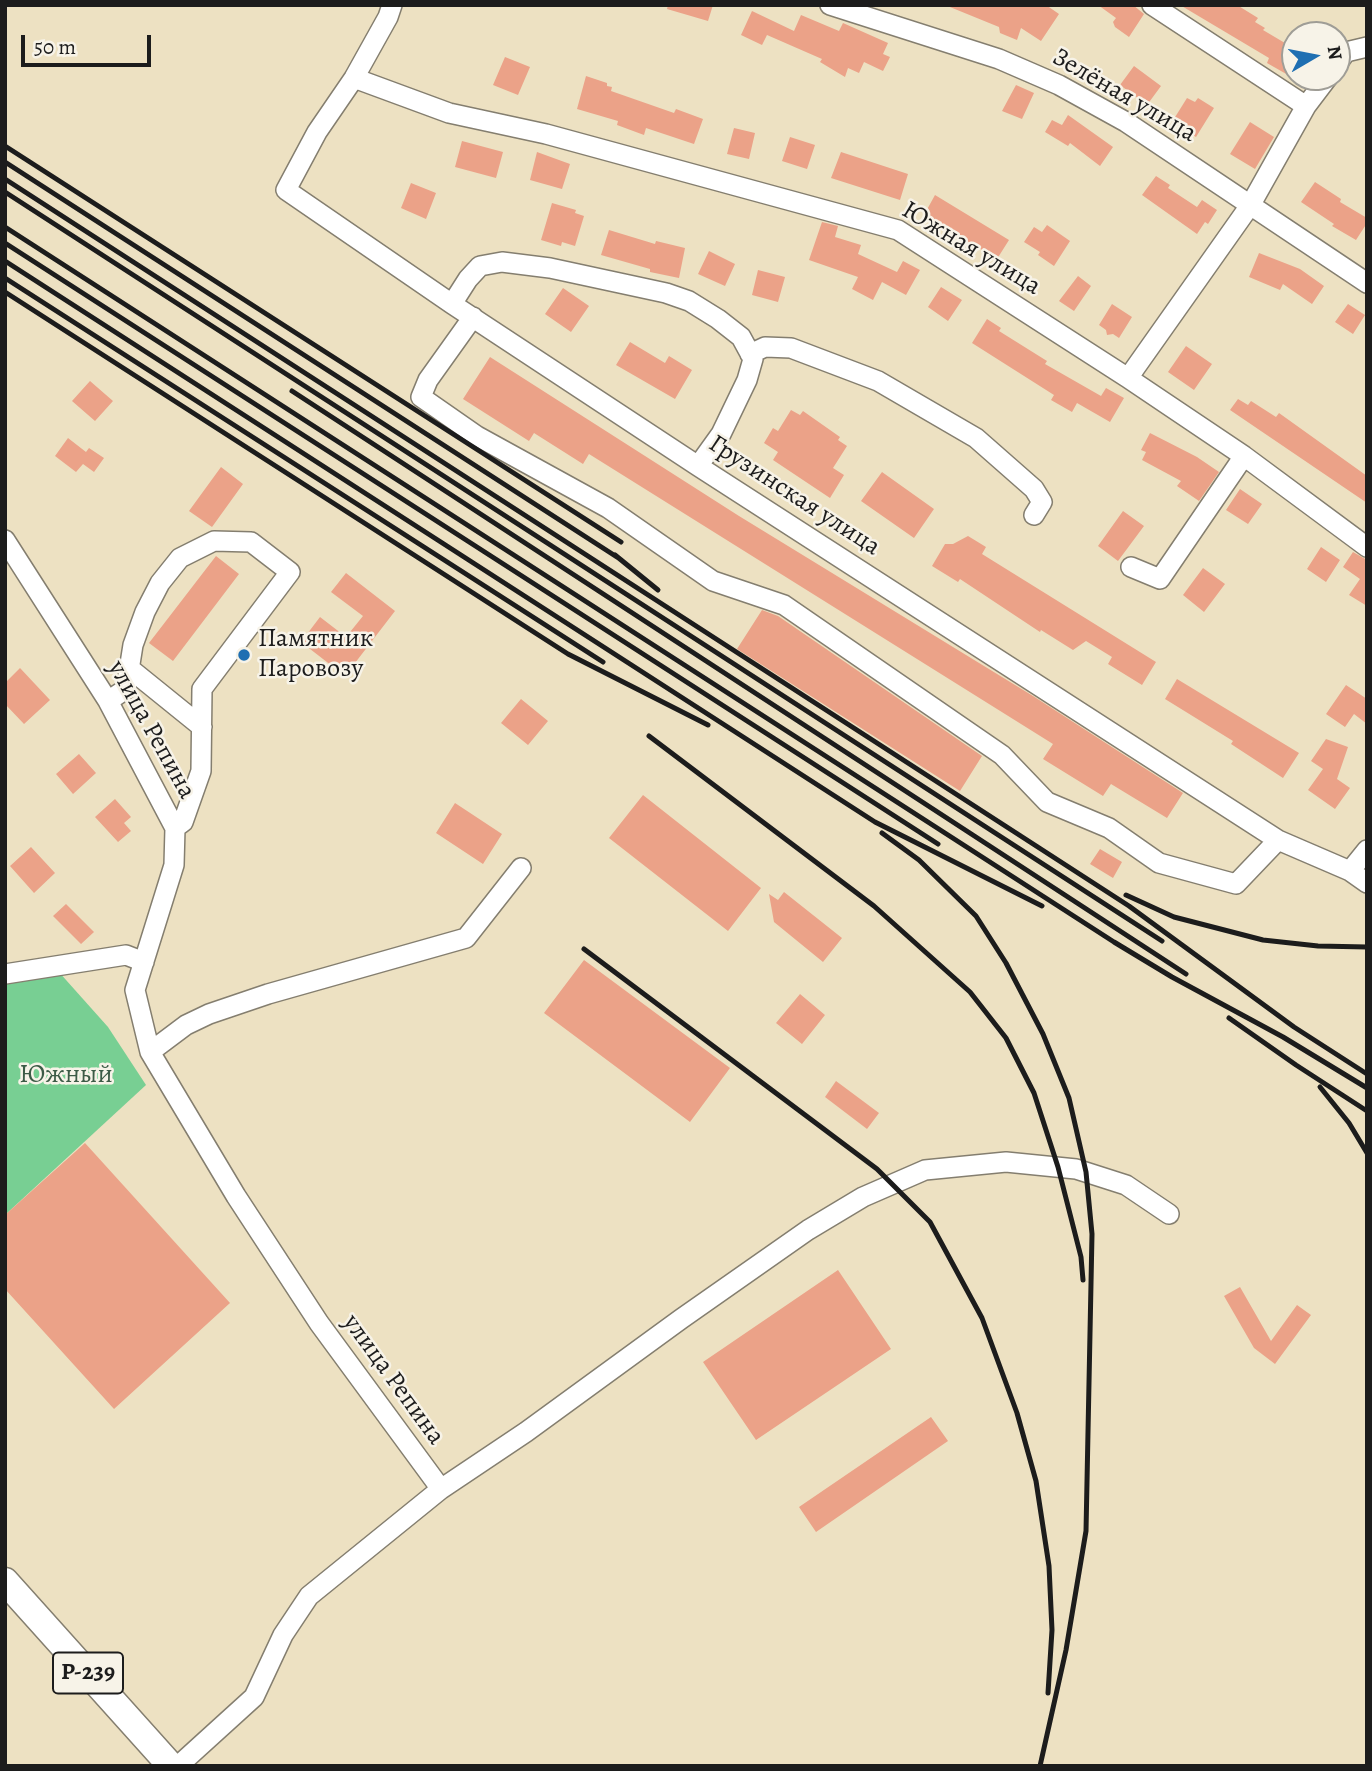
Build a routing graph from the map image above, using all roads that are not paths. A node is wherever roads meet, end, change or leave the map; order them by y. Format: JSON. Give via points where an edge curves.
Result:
{"nodes":[{"id":1,"x":392,"y":5,"type":"edge"},
{"id":2,"x":830,"y":5,"type":"edge"},
{"id":3,"x":1152,"y":5,"type":"edge"},
{"id":4,"x":354,"y":78,"type":"junction"},
{"id":5,"x":1317,"y":91,"type":"edge"},
{"id":6,"x":1306,"y":106,"type":"junction"},
{"id":7,"x":1251,"y":204,"type":"junction"},
{"id":8,"x":1367,"y":284,"type":"edge"},
{"id":9,"x":452,"y":304,"type":"junction"},
{"id":10,"x":473,"y":317,"type":"junction"},
{"id":11,"x":750,"y":354,"type":"junction"},
{"id":12,"x":1128,"y":378,"type":"junction"},
{"id":13,"x":1244,"y":456,"type":"junction"},
{"id":14,"x":698,"y":466,"type":"junction"},
{"id":15,"x":1034,"y":514,"type":"dead end"},
{"id":16,"x":5,"y":540,"type":"edge"},
{"id":17,"x":1367,"y":547,"type":"edge"},
{"id":18,"x":1132,"y":567,"type":"dead end"},
{"id":19,"x":129,"y":668,"type":"junction"},
{"id":20,"x":108,"y":701,"type":"junction"},
{"id":21,"x":202,"y":727,"type":"junction"},
{"id":22,"x":175,"y":828,"type":"junction"},
{"id":23,"x":1278,"y":840,"type":"junction"},
{"id":24,"x":1367,"y":850,"type":"edge"},
{"id":25,"x":521,"y":868,"type":"dead end"},
{"id":26,"x":1350,"y":871,"type":"junction"},
{"id":27,"x":1367,"y":883,"type":"edge"},
{"id":28,"x":144,"y":962,"type":"junction"},
{"id":29,"x":5,"y":974,"type":"edge"},
{"id":30,"x":150,"y":1052,"type":"junction"},
{"id":31,"x":1169,"y":1214,"type":"dead end"},
{"id":32,"x":440,"y":1489,"type":"junction"},
{"id":33,"x":5,"y":1581,"type":"edge"},
{"id":34,"x":171,"y":1766,"type":"edge"},
{"id":35,"x":178,"y":1766,"type":"edge"}],
"edges":[{"from":1,"to":4,"type":"street"},
{"from":2,"to":7,"type":"street","name":"Зелёная улица","via":[[999,59],[1059,85],[1126,122]]},
{"from":3,"to":6,"type":"street"},
{"from":4,"to":9,"type":"street","name":"Грузинская улица","via":[[317,132],[286,190]]},
{"from":4,"to":12,"type":"street","name":"Южная улица","via":[[449,113],[546,134],[898,230]]},
{"from":5,"to":6,"type":"street"},
{"from":6,"to":7,"type":"street"},
{"from":7,"to":8,"type":"street","name":"Зелёная улица"},
{"from":7,"to":12,"type":"street"},
{"from":9,"to":10,"type":"street","name":"Грузинская улица"},
{"from":9,"to":11,"type":"street","via":[[480,266],[523,264],[689,301],[741,337]]},
{"from":10,"to":14,"type":"street","name":"Грузинская улица"},
{"from":10,"to":23,"type":"street","via":[[421,397],[477,436],[608,508],[713,581],[784,605],[1002,755],[1047,802],[1109,828],[1159,863],[1236,884]]},
{"from":11,"to":14,"type":"street","via":[[753,359],[747,380],[721,434]]},
{"from":11,"to":15,"type":"street","via":[[765,347],[790,348],[878,380],[976,438],[1034,489],[1042,502]]},
{"from":12,"to":13,"type":"street","name":"Южная улица"},
{"from":13,"to":17,"type":"street","name":"Южная улица"},
{"from":13,"to":18,"type":"street","via":[[1160,579]]},
{"from":14,"to":23,"type":"street","name":"Грузинская улица"},
{"from":16,"to":20,"type":"street","name":"улица Репина"},
{"from":19,"to":20,"type":"street","via":[[126,689]]},
{"from":19,"to":21,"type":"street"},
{"from":19,"to":21,"type":"street","via":[[145,612],[180,558],[214,541],[251,542],[290,572],[202,689]]},
{"from":20,"to":22,"type":"street","name":"улица Репина"},
{"from":21,"to":22,"type":"street","via":[[201,771],[183,822]]},
{"from":22,"to":28,"type":"street","name":"улица Репина","via":[[174,865]]},
{"from":23,"to":26,"type":"street","name":"Грузинская улица"},
{"from":24,"to":26,"type":"street"},
{"from":25,"to":30,"type":"street","via":[[466,938],[209,1014]]},
{"from":26,"to":27,"type":"street","name":"Грузинская улица"},
{"from":28,"to":29,"type":"street","via":[[126,955]]},
{"from":28,"to":30,"type":"street","name":"улица Репина","via":[[135,990]]},
{"from":30,"to":32,"type":"street","name":"улица Репина","via":[[319,1323]]},
{"from":31,"to":32,"type":"street","via":[[1126,1185],[1076,1169],[1006,1162],[925,1170],[863,1197],[808,1230]]},
{"from":32,"to":35,"type":"street","via":[[309,1596],[283,1635],[254,1697]]},
{"from":33,"to":34,"type":"highway","number":"Р-239"}]}
